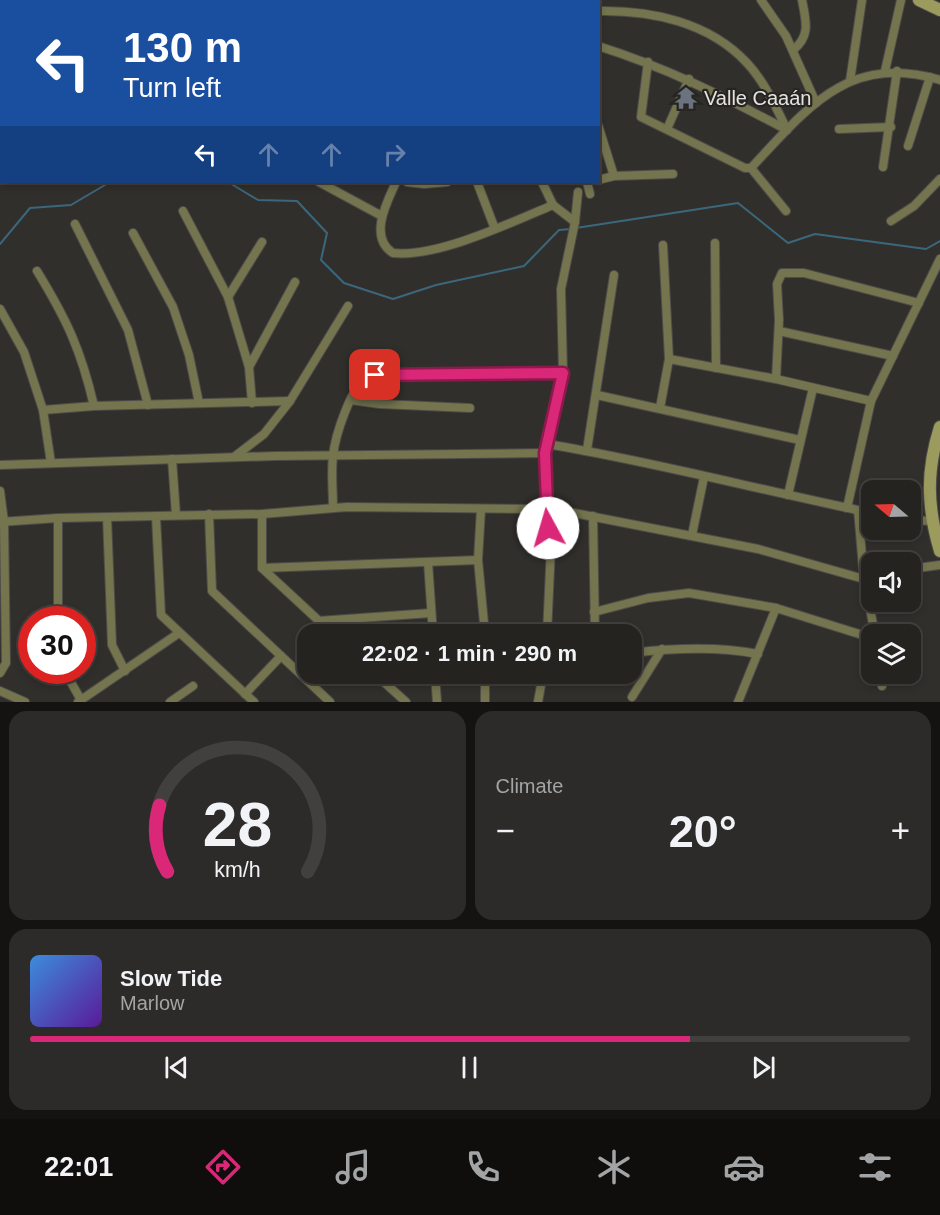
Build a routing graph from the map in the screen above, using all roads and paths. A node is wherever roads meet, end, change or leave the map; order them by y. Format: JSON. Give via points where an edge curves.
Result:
{"nodes":[{"id":1,"x":761,"y":0,"type":"edge"},
{"id":2,"x":802,"y":0,"type":"edge"},
{"id":3,"x":862,"y":0,"type":"edge"},
{"id":4,"x":901,"y":0,"type":"edge"},
{"id":5,"x":919,"y":0,"type":"edge"},
{"id":6,"x":940,"y":10,"type":"edge"},
{"id":7,"x":600,"y":11,"type":"edge"},
{"id":8,"x":600,"y":47,"type":"edge"},
{"id":9,"x":793,"y":50,"type":"junction"},
{"id":10,"x":648,"y":62,"type":"junction"},
{"id":11,"x":885,"y":71,"type":"junction"},
{"id":12,"x":897,"y":71,"type":"junction"},
{"id":13,"x":930,"y":77,"type":"junction"},
{"id":14,"x":689,"y":80,"type":"junction"},
{"id":15,"x":940,"y":80,"type":"edge"},
{"id":16,"x":850,"y":81,"type":"junction"},
{"id":17,"x":816,"y":103,"type":"junction"},
{"id":18,"x":891,"y":127,"type":"junction"},
{"id":19,"x":666,"y":129,"type":"junction"},
{"id":20,"x":839,"y":129,"type":"dead end"},
{"id":21,"x":787,"y":130,"type":"junction"},
{"id":22,"x":600,"y":132,"type":"edge"},
{"id":23,"x":908,"y":146,"type":"dead end"},
{"id":24,"x":884,"y":167,"type":"dead end"},
{"id":25,"x":751,"y":168,"type":"junction"},
{"id":26,"x":673,"y":174,"type":"dead end"},
{"id":27,"x":613,"y":175,"type":"junction"},
{"id":28,"x":600,"y":179,"type":"edge"},
{"id":29,"x":940,"y":179,"type":"edge"},
{"id":30,"x":321,"y":183,"type":"edge"},
{"id":31,"x":396,"y":183,"type":"edge"},
{"id":32,"x":416,"y":183,"type":"edge"},
{"id":33,"x":436,"y":183,"type":"edge"},
{"id":34,"x":477,"y":183,"type":"edge"},
{"id":35,"x":542,"y":183,"type":"edge"},
{"id":36,"x":587,"y":183,"type":"edge"},
{"id":37,"x":578,"y":192,"type":"dead end"},
{"id":38,"x":590,"y":194,"type":"dead end"},
{"id":39,"x":553,"y":205,"type":"junction"},
{"id":40,"x":183,"y":211,"type":"dead end"},
{"id":41,"x":786,"y":212,"type":"dead end"},
{"id":42,"x":381,"y":215,"type":"junction"},
{"id":43,"x":891,"y":221,"type":"dead end"},
{"id":44,"x":575,"y":222,"type":"junction"},
{"id":45,"x":75,"y":224,"type":"dead end"},
{"id":46,"x":495,"y":229,"type":"junction"},
{"id":47,"x":133,"y":233,"type":"dead end"},
{"id":48,"x":262,"y":242,"type":"dead end"},
{"id":49,"x":715,"y":243,"type":"dead end"},
{"id":50,"x":663,"y":245,"type":"dead end"},
{"id":51,"x":940,"y":259,"type":"edge"},
{"id":52,"x":37,"y":271,"type":"dead end"},
{"id":53,"x":614,"y":275,"type":"dead end"},
{"id":54,"x":295,"y":282,"type":"dead end"},
{"id":55,"x":228,"y":297,"type":"junction"},
{"id":56,"x":919,"y":303,"type":"junction"},
{"id":57,"x":348,"y":306,"type":"dead end"},
{"id":58,"x":0,"y":309,"type":"edge"},
{"id":59,"x":778,"y":332,"type":"junction"},
{"id":60,"x":893,"y":356,"type":"junction"},
{"id":61,"x":669,"y":359,"type":"junction"},
{"id":62,"x":249,"y":367,"type":"junction"},
{"id":63,"x":716,"y":368,"type":"junction"},
{"id":64,"x":563,"y":373,"type":"junction"},
{"id":65,"x":776,"y":379,"type":"junction"},
{"id":66,"x":813,"y":388,"type":"junction"},
{"id":67,"x":597,"y":395,"type":"junction"},
{"id":68,"x":351,"y":400,"type":"junction"},
{"id":69,"x":290,"y":401,"type":"junction"},
{"id":70,"x":871,"y":401,"type":"junction"},
{"id":71,"x":199,"y":403,"type":"junction"},
{"id":72,"x":252,"y":403,"type":"junction"},
{"id":73,"x":148,"y":405,"type":"junction"},
{"id":74,"x":94,"y":406,"type":"junction"},
{"id":75,"x":470,"y":408,"type":"dead end"},
{"id":76,"x":660,"y":408,"type":"junction"},
{"id":77,"x":43,"y":410,"type":"junction"},
{"id":78,"x":940,"y":428,"type":"edge"},
{"id":79,"x":800,"y":440,"type":"junction"},
{"id":80,"x":546,"y":448,"type":"junction"},
{"id":81,"x":587,"y":450,"type":"junction"},
{"id":82,"x":333,"y":455,"type":"junction"},
{"id":83,"x":233,"y":457,"type":"junction"},
{"id":84,"x":172,"y":459,"type":"junction"},
{"id":85,"x":51,"y":463,"type":"junction"},
{"id":86,"x":0,"y":465,"type":"edge"},
{"id":87,"x":704,"y":477,"type":"junction"},
{"id":88,"x":0,"y":491,"type":"edge"},
{"id":89,"x":788,"y":495,"type":"junction"},
{"id":90,"x":934,"y":496,"type":"edge"},
{"id":91,"x":333,"y":508,"type":"junction"},
{"id":92,"x":847,"y":508,"type":"junction"},
{"id":93,"x":481,"y":509,"type":"junction"},
{"id":94,"x":545,"y":509,"type":"junction"},
{"id":95,"x":858,"y":510,"type":"junction"},
{"id":96,"x":861,"y":511,"type":"edge"},
{"id":97,"x":209,"y":514,"type":"junction"},
{"id":98,"x":262,"y":514,"type":"junction"},
{"id":99,"x":176,"y":515,"type":"junction"},
{"id":100,"x":593,"y":516,"type":"junction"},
{"id":101,"x":107,"y":517,"type":"junction"},
{"id":102,"x":156,"y":517,"type":"junction"},
{"id":103,"x":58,"y":518,"type":"junction"},
{"id":104,"x":921,"y":521,"type":"edge"},
{"id":105,"x":931,"y":521,"type":"junction"},
{"id":106,"x":2,"y":522,"type":"edge"},
{"id":107,"x":692,"y":535,"type":"junction"},
{"id":108,"x":940,"y":551,"type":"edge"},
{"id":109,"x":862,"y":552,"type":"edge"},
{"id":110,"x":478,"y":560,"type":"junction"},
{"id":111,"x":428,"y":561,"type":"junction"},
{"id":112,"x":940,"y":565,"type":"edge"},
{"id":113,"x":262,"y":568,"type":"junction"},
{"id":114,"x":921,"y":568,"type":"edge"},
{"id":115,"x":1,"y":575,"type":"edge"},
{"id":116,"x":861,"y":578,"type":"edge"},
{"id":117,"x":58,"y":606,"type":"edge"},
{"id":118,"x":776,"y":608,"type":"junction"},
{"id":119,"x":594,"y":612,"type":"junction"},
{"id":120,"x":431,"y":613,"type":"junction"},
{"id":121,"x":318,"y":621,"type":"junction"},
{"id":122,"x":321,"y":624,"type":"edge"},
{"id":123,"x":432,"y":624,"type":"edge"},
{"id":124,"x":484,"y":624,"type":"edge"},
{"id":125,"x":548,"y":624,"type":"edge"},
{"id":126,"x":595,"y":624,"type":"edge"},
{"id":127,"x":2,"y":632,"type":"edge"},
{"id":128,"x":178,"y":633,"type":"junction"},
{"id":129,"x":861,"y":635,"type":"edge"},
{"id":130,"x":662,"y":649,"type":"junction"},
{"id":131,"x":642,"y":652,"type":"edge"},
{"id":132,"x":758,"y":654,"type":"junction"},
{"id":133,"x":281,"y":656,"type":"junction"},
{"id":134,"x":125,"y":671,"type":"junction"},
{"id":135,"x":0,"y":674,"type":"edge"},
{"id":136,"x":71,"y":684,"type":"edge"},
{"id":137,"x":386,"y":684,"type":"edge"},
{"id":138,"x":436,"y":684,"type":"edge"},
{"id":139,"x":485,"y":684,"type":"edge"},
{"id":140,"x":541,"y":684,"type":"edge"},
{"id":141,"x":193,"y":686,"type":"dead end"},
{"id":142,"x":0,"y":691,"type":"edge"},
{"id":143,"x":245,"y":694,"type":"junction"},
{"id":144,"x":632,"y":697,"type":"dead end"},
{"id":145,"x":80,"y":701,"type":"edge"},
{"id":146,"x":25,"y":702,"type":"edge"},
{"id":147,"x":170,"y":702,"type":"edge"},
{"id":148,"x":254,"y":702,"type":"edge"},
{"id":149,"x":330,"y":702,"type":"edge"},
{"id":150,"x":406,"y":702,"type":"edge"},
{"id":151,"x":437,"y":702,"type":"edge"},
{"id":152,"x":485,"y":702,"type":"edge"},
{"id":153,"x":538,"y":702,"type":"edge"},
{"id":154,"x":738,"y":702,"type":"edge"}],
"edges":[{"from":1,"to":9,"type":"street"},
{"from":2,"to":9,"type":"street","via":[[806,36]]},
{"from":3,"to":16,"type":"street"},
{"from":4,"to":11,"type":"street"},
{"from":5,"to":6,"type":"main road"},
{"from":7,"to":21,"type":"street","via":[[651,14],[688,24],[727,45],[747,63],[774,102]]},
{"from":8,"to":10,"type":"street"},
{"from":9,"to":17,"type":"street"},
{"from":10,"to":14,"type":"street"},
{"from":10,"to":19,"type":"street","via":[[640,114]]},
{"from":11,"to":12,"type":"street"},
{"from":11,"to":16,"type":"street"},
{"from":12,"to":13,"type":"street"},
{"from":12,"to":18,"type":"street"},
{"from":13,"to":15,"type":"street"},
{"from":13,"to":23,"type":"street"},
{"from":14,"to":19,"type":"street"},
{"from":14,"to":21,"type":"street"},
{"from":16,"to":17,"type":"street"},
{"from":17,"to":21,"type":"street"},
{"from":18,"to":20,"type":"street"},
{"from":18,"to":24,"type":"street"},
{"from":19,"to":25,"type":"street"},
{"from":21,"to":25,"type":"street"},
{"from":22,"to":27,"type":"street"},
{"from":25,"to":41,"type":"street"},
{"from":26,"to":27,"type":"street"},
{"from":27,"to":28,"type":"street"},
{"from":29,"to":43,"type":"street","via":[[914,206]]},
{"from":30,"to":42,"type":"street"},
{"from":31,"to":42,"type":"street"},
{"from":32,"to":33,"type":"street"},
{"from":34,"to":46,"type":"street"},
{"from":35,"to":39,"type":"street"},
{"from":36,"to":38,"type":"street"},
{"from":37,"to":44,"type":"street"},
{"from":39,"to":44,"type":"street"},
{"from":39,"to":46,"type":"street"},
{"from":40,"to":55,"type":"street"},
{"from":42,"to":46,"type":"street","via":[[386,249],[404,254]]},
{"from":44,"to":64,"type":"street","via":[[561,290]]},
{"from":45,"to":73,"type":"street","via":[[128,330]]},
{"from":47,"to":71,"type":"street","via":[[173,307]]},
{"from":48,"to":55,"type":"street"},
{"from":49,"to":63,"type":"street"},
{"from":50,"to":61,"type":"street"},
{"from":51,"to":56,"type":"street"},
{"from":52,"to":74,"type":"street","via":[[65,315],[84,362]]},
{"from":53,"to":67,"type":"street"},
{"from":54,"to":62,"type":"street"},
{"from":55,"to":62,"type":"street"},
{"from":56,"to":59,"type":"street","via":[[804,273],[782,273],[777,284]]},
{"from":56,"to":60,"type":"street"},
{"from":57,"to":69,"type":"street"},
{"from":58,"to":77,"type":"street","via":[[24,352]]},
{"from":59,"to":60,"type":"street"},
{"from":59,"to":65,"type":"street"},
{"from":60,"to":70,"type":"street"},
{"from":61,"to":63,"type":"street"},
{"from":61,"to":76,"type":"street"},
{"from":62,"to":72,"type":"street"},
{"from":63,"to":65,"type":"street"},
{"from":64,"to":68,"type":"street","via":[[375,375],[362,380]]},
{"from":64,"to":80,"type":"street"},
{"from":65,"to":66,"type":"street"},
{"from":66,"to":70,"type":"street"},
{"from":66,"to":79,"type":"street"},
{"from":67,"to":76,"type":"street"},
{"from":67,"to":81,"type":"street"},
{"from":68,"to":75,"type":"street","via":[[380,405]]},
{"from":68,"to":82,"type":"street"},
{"from":69,"to":72,"type":"street"},
{"from":69,"to":83,"type":"street","via":[[264,434]]},
{"from":70,"to":92,"type":"street"},
{"from":71,"to":72,"type":"street"},
{"from":71,"to":73,"type":"street"},
{"from":73,"to":74,"type":"street"},
{"from":74,"to":77,"type":"street"},
{"from":76,"to":79,"type":"street"},
{"from":77,"to":85,"type":"street"},
{"from":78,"to":90,"type":"main road","via":[[930,467]]},
{"from":79,"to":89,"type":"street"},
{"from":80,"to":81,"type":"street"},
{"from":80,"to":82,"type":"street"},
{"from":80,"to":94,"type":"street"},
{"from":81,"to":87,"type":"street"},
{"from":82,"to":83,"type":"street"},
{"from":82,"to":91,"type":"street"},
{"from":83,"to":84,"type":"street"},
{"from":84,"to":85,"type":"street"},
{"from":84,"to":99,"type":"street"},
{"from":85,"to":86,"type":"street"},
{"from":87,"to":89,"type":"street"},
{"from":87,"to":107,"type":"street"},
{"from":88,"to":106,"type":"street"},
{"from":89,"to":92,"type":"street"},
{"from":90,"to":105,"type":"main road"},
{"from":91,"to":93,"type":"street"},
{"from":91,"to":98,"type":"street"},
{"from":92,"to":95,"type":"street"},
{"from":93,"to":94,"type":"street"},
{"from":93,"to":110,"type":"street"},
{"from":94,"to":100,"type":"street"},
{"from":94,"to":125,"type":"street","via":[[551,547]]},
{"from":95,"to":96,"type":"street"},
{"from":95,"to":109,"type":"street"},
{"from":97,"to":98,"type":"street"},
{"from":97,"to":99,"type":"street"},
{"from":97,"to":133,"type":"street","via":[[212,591]]},
{"from":98,"to":113,"type":"street"},
{"from":99,"to":102,"type":"street"},
{"from":100,"to":107,"type":"street"},
{"from":100,"to":119,"type":"street"},
{"from":101,"to":102,"type":"street"},
{"from":101,"to":103,"type":"street"},
{"from":101,"to":134,"type":"street","via":[[112,645]]},
{"from":102,"to":128,"type":"street","via":[[161,615]]},
{"from":103,"to":106,"type":"street"},
{"from":103,"to":117,"type":"street"},
{"from":104,"to":105,"type":"street"},
{"from":105,"to":108,"type":"main road"},
{"from":106,"to":115,"type":"street"},
{"from":107,"to":116,"type":"street"},
{"from":110,"to":111,"type":"street"},
{"from":110,"to":124,"type":"street"},
{"from":111,"to":113,"type":"street"},
{"from":111,"to":120,"type":"street"},
{"from":112,"to":114,"type":"street"},
{"from":113,"to":121,"type":"street"},
{"from":115,"to":127,"type":"street"},
{"from":118,"to":119,"type":"street","via":[[689,593],[648,598]]},
{"from":118,"to":129,"type":"street"},
{"from":118,"to":132,"type":"street"},
{"from":119,"to":126,"type":"street"},
{"from":120,"to":121,"type":"street"},
{"from":120,"to":123,"type":"street"},
{"from":121,"to":122,"type":"street"},
{"from":127,"to":135,"type":"street","via":[[6,663]]},
{"from":128,"to":134,"type":"street"},
{"from":128,"to":143,"type":"street"},
{"from":130,"to":131,"type":"street"},
{"from":130,"to":132,"type":"street"},
{"from":130,"to":144,"type":"street"},
{"from":132,"to":154,"type":"street"},
{"from":133,"to":143,"type":"street"},
{"from":133,"to":149,"type":"street"},
{"from":134,"to":145,"type":"street"},
{"from":136,"to":145,"type":"street"},
{"from":137,"to":150,"type":"street"},
{"from":138,"to":151,"type":"street"},
{"from":139,"to":152,"type":"street"},
{"from":140,"to":153,"type":"street"},
{"from":141,"to":147,"type":"street"},
{"from":142,"to":146,"type":"street"},
{"from":143,"to":148,"type":"street"}]}
